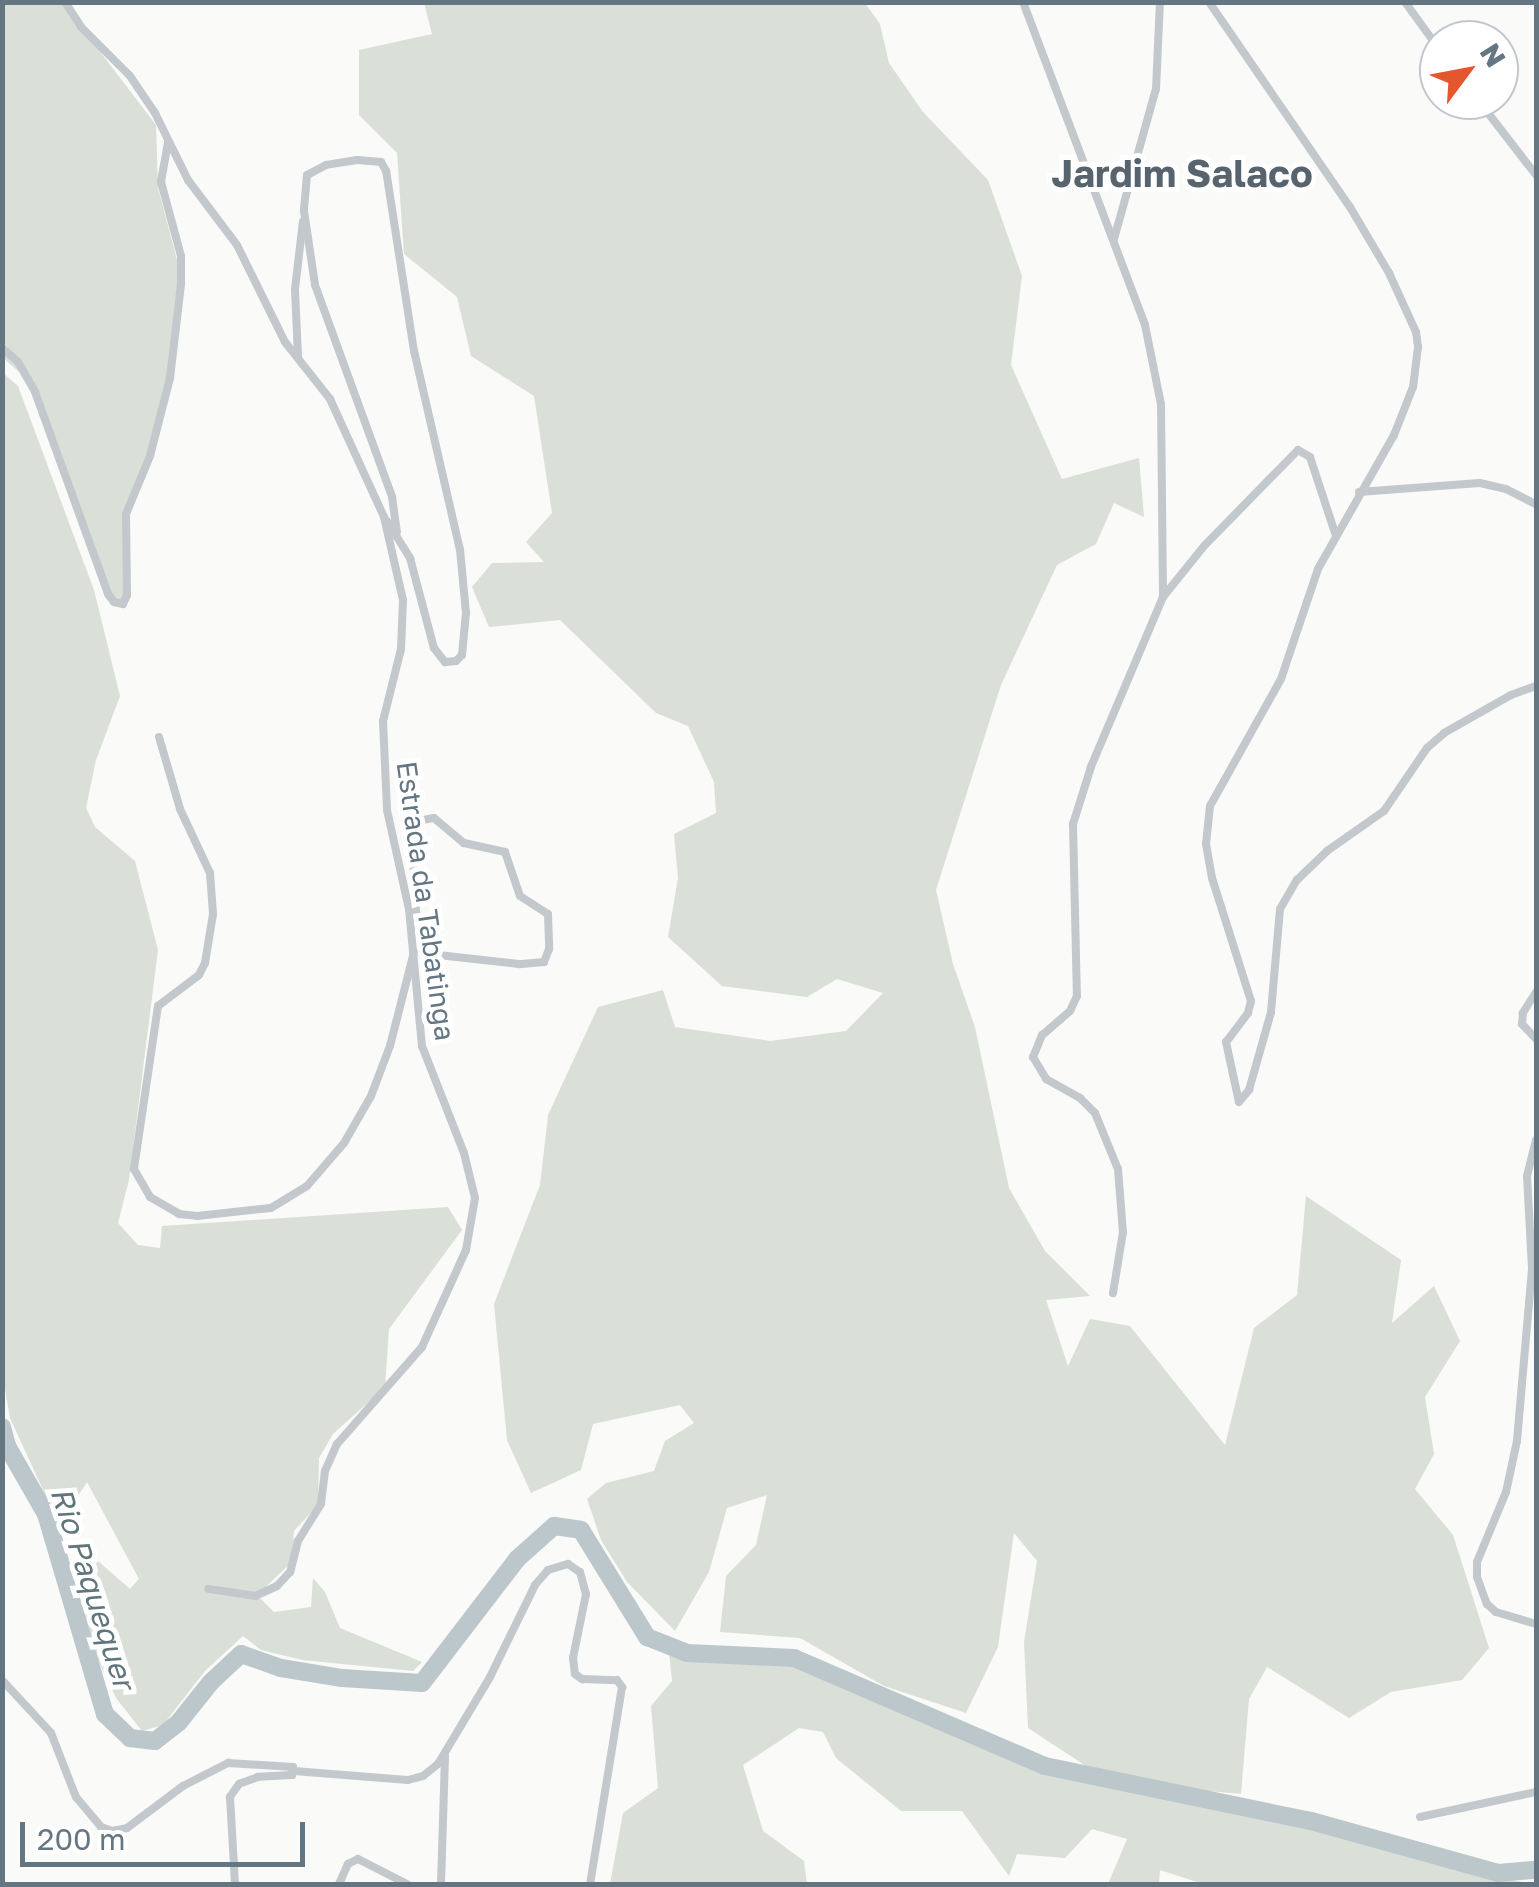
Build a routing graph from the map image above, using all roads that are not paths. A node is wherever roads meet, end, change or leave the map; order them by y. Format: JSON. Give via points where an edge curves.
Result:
{"nodes":[{"id":1,"x":65,"y":2,"type":"edge"},
{"id":2,"x":1023,"y":2,"type":"edge"},
{"id":3,"x":1160,"y":2,"type":"edge"},
{"id":4,"x":1209,"y":2,"type":"edge"},
{"id":5,"x":1493,"y":120,"type":"edge"},
{"id":6,"x":168,"y":143,"type":"junction"},
{"id":7,"x":1536,"y":175,"type":"edge"},
{"id":8,"x":304,"y":211,"type":"junction"},
{"id":9,"x":1114,"y":239,"type":"junction"},
{"id":10,"x":2,"y":348,"type":"edge"},
{"id":11,"x":299,"y":360,"type":"junction"},
{"id":12,"x":1358,"y":492,"type":"junction"},
{"id":13,"x":1536,"y":504,"type":"edge"},
{"id":14,"x":384,"y":517,"type":"junction"},
{"id":15,"x":397,"y":532,"type":"junction"},
{"id":16,"x":1336,"y":536,"type":"junction"},
{"id":17,"x":1162,"y":597,"type":"junction"},
{"id":18,"x":1536,"y":686,"type":"edge"},
{"id":19,"x":159,"y":737,"type":"dead end"},
{"id":20,"x":413,"y":913,"type":"junction"},
{"id":21,"x":415,"y":950,"type":"junction"},
{"id":22,"x":1536,"y":992,"type":"edge"},
{"id":23,"x":1536,"y":1039,"type":"edge"},
{"id":24,"x":1536,"y":1140,"type":"edge"},
{"id":25,"x":1113,"y":1293,"type":"dead end"},
{"id":26,"x":208,"y":1589,"type":"dead end"},
{"id":27,"x":1536,"y":1624,"type":"edge"},
{"id":28,"x":2,"y":1680,"type":"edge"},
{"id":29,"x":446,"y":1752,"type":"junction"},
{"id":30,"x":294,"y":1771,"type":"junction"},
{"id":31,"x":1536,"y":1792,"type":"edge"},
{"id":32,"x":1420,"y":1817,"type":"dead end"},
{"id":33,"x":235,"y":1884,"type":"edge"},
{"id":34,"x":338,"y":1884,"type":"edge"},
{"id":35,"x":407,"y":1884,"type":"edge"},
{"id":36,"x":440,"y":1884,"type":"edge"},
{"id":37,"x":590,"y":1884,"type":"edge"}],
"edges":[{"from":1,"to":6,"type":"street","name":"Estrada da Tabatinga","via":[[130,76]]},
{"from":2,"to":9,"type":"street"},
{"from":3,"to":9,"type":"street","via":[[1156,89]]},
{"from":4,"to":12,"type":"street","via":[[1350,207],[1416,332],[1413,387],[1394,435]]},
{"from":5,"to":7,"type":"street"},
{"from":6,"to":10,"type":"street","via":[[161,182],[181,284],[170,378],[126,514],[123,604],[108,594],[35,392]]},
{"from":6,"to":11,"type":"street","name":"Estrada da Tabatinga","via":[[245,258]]},
{"from":8,"to":11,"type":"street","via":[[295,289]]},
{"from":8,"to":15,"type":"street","via":[[315,285],[392,496]]},
{"from":8,"to":15,"type":"street","via":[[304,182],[317,168],[357,160],[383,164],[414,351],[460,550],[466,613],[456,662],[446,662],[434,648]]},
{"from":9,"to":17,"type":"street","via":[[1145,325],[1160,404]]},
{"from":11,"to":14,"type":"street","name":"Estrada da Tabatinga","via":[[330,399]]},
{"from":12,"to":13,"type":"street","via":[[1494,484]]},
{"from":12,"to":16,"type":"street"},
{"from":14,"to":15,"type":"street"},
{"from":14,"to":20,"type":"street","name":"Estrada da Tabatinga","via":[[402,600],[401,649],[382,751],[387,810]]},
{"from":16,"to":17,"type":"street","via":[[1310,457],[1298,450]]},
{"from":16,"to":18,"type":"street","via":[[1318,569],[1281,680],[1216,791],[1208,818],[1212,878],[1251,1002],[1226,1042],[1239,1102],[1249,1090],[1271,1012],[1280,909],[1297,880],[1384,811],[1444,734]]},
{"from":17,"to":25,"type":"street","via":[[1074,824],[1078,996],[1042,1035],[1033,1057],[1046,1079],[1095,1112],[1118,1169],[1123,1232]]},
{"from":19,"to":21,"type":"street","via":[[180,809],[210,873],[213,914],[199,974],[158,1006],[134,1169],[150,1198],[197,1216],[270,1208],[307,1186],[344,1144],[371,1096]]},
{"from":20,"to":20,"type":"street","via":[[413,828],[421,820],[440,819],[464,844],[504,852],[520,896],[548,914],[548,954],[533,964],[434,957]]},
{"from":20,"to":21,"type":"street","name":"Estrada da Tabatinga"},
{"from":21,"to":26,"type":"street","name":"Estrada da Tabatinga","via":[[422,1046],[475,1198],[466,1250],[422,1347],[337,1444],[321,1504],[287,1576],[256,1596]]},
{"from":22,"to":23,"type":"street","via":[[1522,1024]]},
{"from":24,"to":27,"type":"street","via":[[1527,1176],[1532,1268],[1517,1441],[1506,1492],[1477,1562],[1487,1604]]},
{"from":28,"to":30,"type":"street","via":[[51,1733],[76,1797],[112,1831],[228,1763],[288,1765]]},
{"from":29,"to":30,"type":"street","via":[[423,1776],[408,1780]]},
{"from":29,"to":36,"type":"street"},
{"from":29,"to":37,"type":"street","via":[[541,1577],[559,1564],[580,1572],[586,1594],[573,1668],[579,1678],[616,1680],[622,1687]]},
{"from":30,"to":33,"type":"street","via":[[258,1776],[230,1797]]},
{"from":31,"to":32,"type":"street"},
{"from":34,"to":35,"type":"street","via":[[348,1864],[361,1860]]}]}
